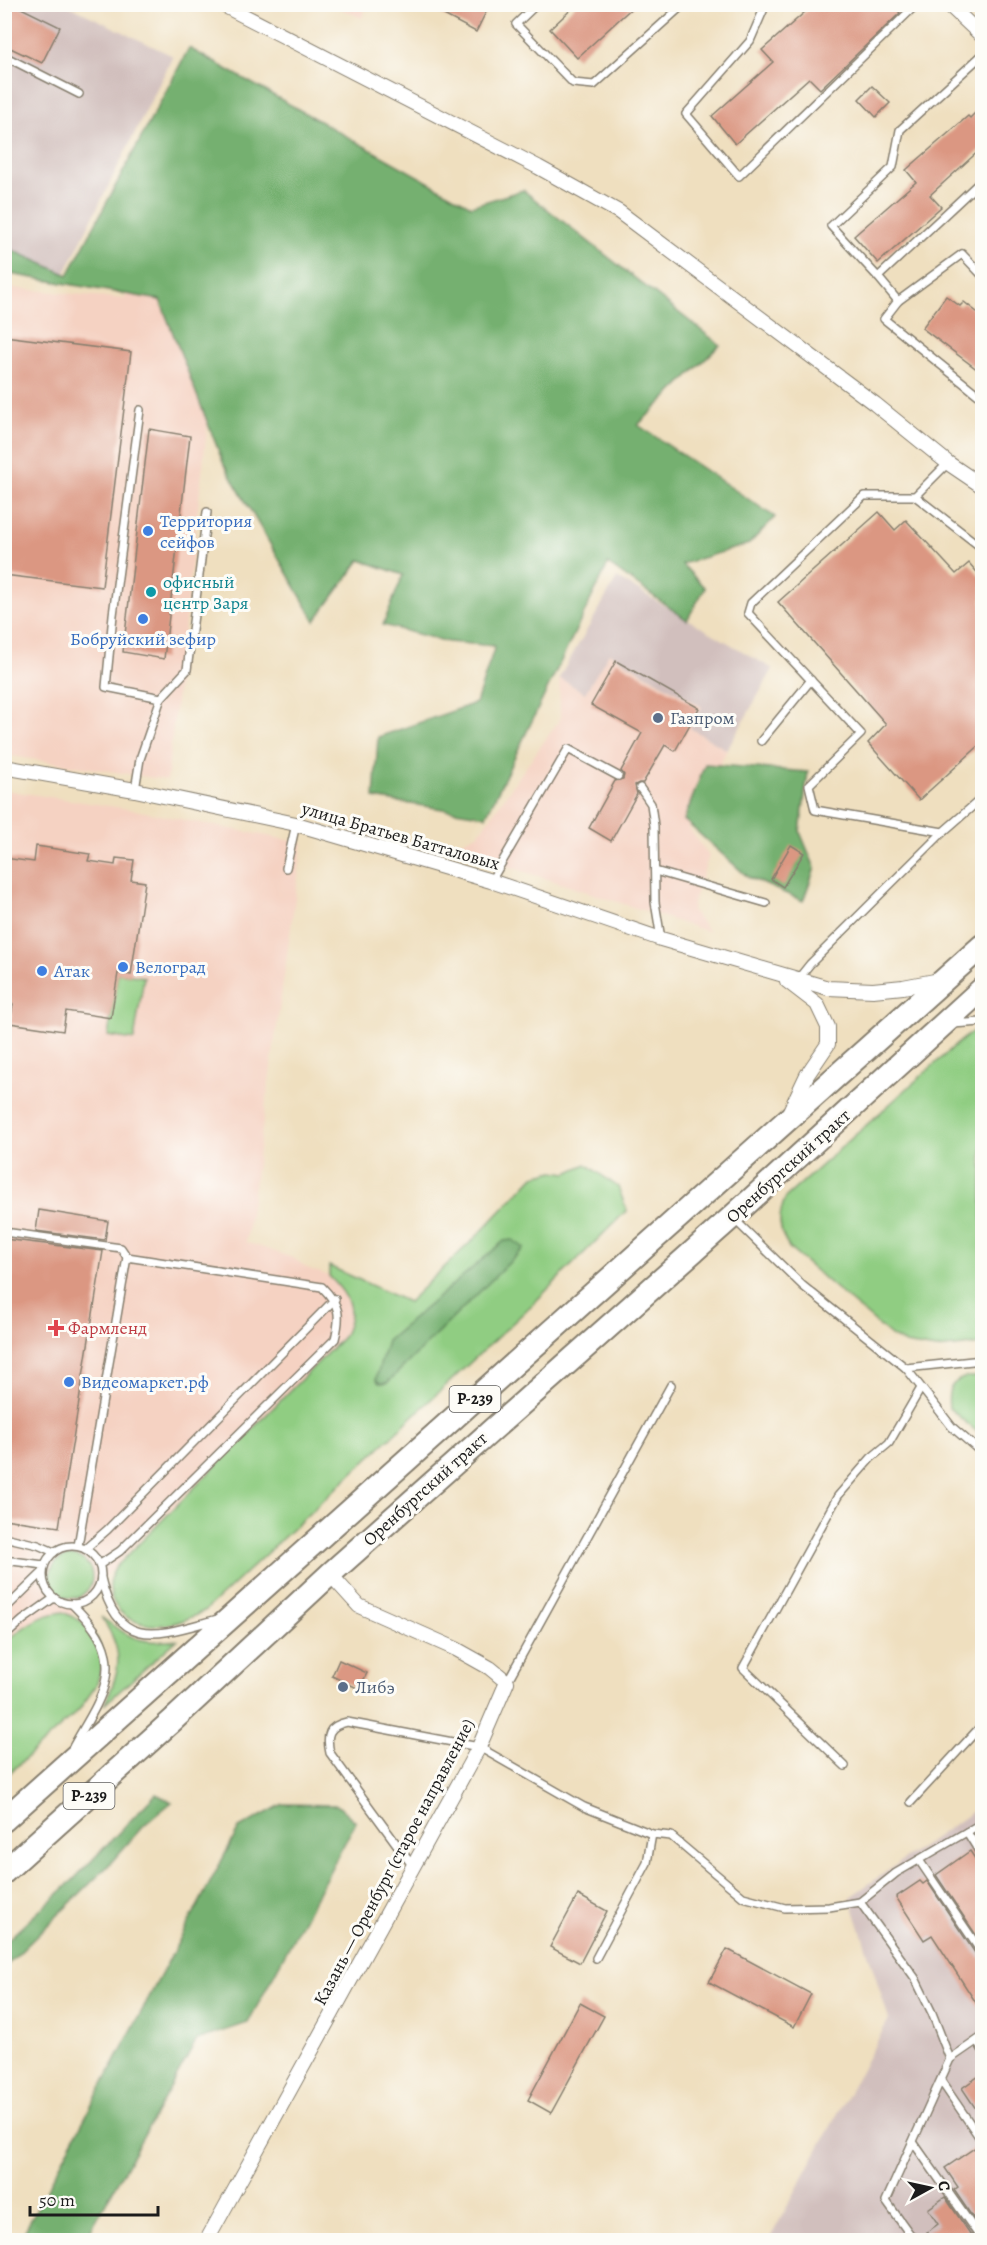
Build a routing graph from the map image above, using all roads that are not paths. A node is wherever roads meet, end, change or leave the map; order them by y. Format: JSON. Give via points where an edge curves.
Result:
{"nodes":[{"id":1,"x":221,"y":4,"type":"edge"},
{"id":2,"x":537,"y":4,"type":"edge"},
{"id":3,"x":684,"y":4,"type":"edge"},
{"id":4,"x":766,"y":4,"type":"edge"},
{"id":5,"x":916,"y":4,"type":"edge"},
{"id":6,"x":948,"y":4,"type":"edge"},
{"id":7,"x":982,"y":36,"type":"edge"},
{"id":8,"x":982,"y":55,"type":"edge"},
{"id":9,"x":4,"y":56,"type":"edge"},
{"id":10,"x":79,"y":94,"type":"dead end"},
{"id":11,"x":982,"y":180,"type":"edge"},
{"id":12,"x":982,"y":275,"type":"edge"},
{"id":13,"x":878,"y":277,"type":"junction"},
{"id":14,"x":898,"y":301,"type":"junction"},
{"id":15,"x":982,"y":398,"type":"edge"},
{"id":16,"x":140,"y":410,"type":"dead end"},
{"id":17,"x":948,"y":463,"type":"junction"},
{"id":18,"x":982,"y":485,"type":"edge"},
{"id":19,"x":915,"y":496,"type":"junction"},
{"id":20,"x":207,"y":512,"type":"dead end"},
{"id":21,"x":982,"y":548,"type":"edge"},
{"id":22,"x":811,"y":680,"type":"junction"},
{"id":23,"x":161,"y":698,"type":"junction"},
{"id":24,"x":760,"y":741,"type":"dead end"},
{"id":25,"x":4,"y":767,"type":"edge"},
{"id":26,"x":618,"y":776,"type":"dead end"},
{"id":27,"x":640,"y":788,"type":"dead end"},
{"id":28,"x":135,"y":790,"type":"junction"},
{"id":29,"x":982,"y":798,"type":"edge"},
{"id":30,"x":296,"y":824,"type":"junction"},
{"id":31,"x":943,"y":832,"type":"junction"},
{"id":32,"x":285,"y":868,"type":"dead end"},
{"id":33,"x":655,"y":871,"type":"junction"},
{"id":34,"x":491,"y":881,"type":"junction"},
{"id":35,"x":766,"y":903,"type":"dead end"},
{"id":36,"x":661,"y":939,"type":"junction"},
{"id":37,"x":982,"y":946,"type":"edge"},
{"id":38,"x":778,"y":974,"type":"junction"},
{"id":39,"x":797,"y":979,"type":"junction"},
{"id":40,"x":946,"y":979,"type":"junction"},
{"id":41,"x":982,"y":989,"type":"edge"},
{"id":42,"x":982,"y":1022,"type":"edge"},
{"id":43,"x":943,"y":1025,"type":"junction"},
{"id":44,"x":782,"y":1125,"type":"junction"},
{"id":45,"x":732,"y":1217,"type":"junction"},
{"id":46,"x":4,"y":1232,"type":"edge"},
{"id":47,"x":127,"y":1257,"type":"junction"},
{"id":48,"x":335,"y":1299,"type":"junction"},
{"id":49,"x":982,"y":1360,"type":"edge"},
{"id":50,"x":906,"y":1368,"type":"junction"},
{"id":51,"x":670,"y":1385,"type":"dead end"},
{"id":52,"x":921,"y":1388,"type":"junction"},
{"id":53,"x":982,"y":1453,"type":"edge"},
{"id":54,"x":4,"y":1537,"type":"edge"},
{"id":55,"x":81,"y":1548,"type":"junction"},
{"id":56,"x":54,"y":1552,"type":"junction"},
{"id":57,"x":4,"y":1560,"type":"edge"},
{"id":58,"x":44,"y":1564,"type":"junction"},
{"id":59,"x":99,"y":1565,"type":"junction"},
{"id":60,"x":42,"y":1573,"type":"junction"},
{"id":61,"x":330,"y":1574,"type":"junction"},
{"id":62,"x":101,"y":1577,"type":"junction"},
{"id":63,"x":54,"y":1598,"type":"junction"},
{"id":64,"x":72,"y":1604,"type":"junction"},
{"id":65,"x":4,"y":1610,"type":"edge"},
{"id":66,"x":232,"y":1616,"type":"junction"},
{"id":67,"x":4,"y":1637,"type":"edge"},
{"id":68,"x":507,"y":1682,"type":"junction"},
{"id":69,"x":982,"y":1725,"type":"edge"},
{"id":70,"x":479,"y":1748,"type":"junction"},
{"id":71,"x":845,"y":1766,"type":"dead end"},
{"id":72,"x":60,"y":1770,"type":"junction"},
{"id":73,"x":911,"y":1802,"type":"dead end"},
{"id":74,"x":4,"y":1820,"type":"edge"},
{"id":75,"x":982,"y":1823,"type":"edge"},
{"id":76,"x":967,"y":1832,"type":"junction"},
{"id":77,"x":652,"y":1834,"type":"junction"},
{"id":78,"x":982,"y":1856,"type":"edge"},
{"id":79,"x":919,"y":1860,"type":"junction"},
{"id":80,"x":414,"y":1868,"type":"junction"},
{"id":81,"x":4,"y":1872,"type":"edge"},
{"id":82,"x":860,"y":1902,"type":"junction"},
{"id":83,"x":982,"y":1953,"type":"edge"},
{"id":84,"x":596,"y":1958,"type":"dead end"},
{"id":85,"x":980,"y":2039,"type":"edge"},
{"id":86,"x":982,"y":2049,"type":"edge"},
{"id":87,"x":950,"y":2059,"type":"junction"},
{"id":88,"x":941,"y":2081,"type":"junction"},
{"id":89,"x":982,"y":2141,"type":"edge"},
{"id":90,"x":913,"y":2142,"type":"junction"},
{"id":91,"x":207,"y":2241,"type":"edge"},
{"id":92,"x":914,"y":2241,"type":"edge"},
{"id":93,"x":982,"y":2241,"type":"edge"}],
"edges":[{"from":1,"to":17,"type":"street","via":[[618,212]]},
{"from":2,"to":3,"type":"lane","via":[[516,24],[573,83],[594,85]]},
{"from":4,"to":5,"type":"lane","via":[[750,41],[686,114],[739,176]]},
{"from":6,"to":7,"type":"street"},
{"from":8,"to":13,"type":"lane","via":[[900,130],[892,167],[831,226]]},
{"from":9,"to":10,"type":"lane"},
{"from":11,"to":13,"type":"lane"},
{"from":12,"to":14,"type":"lane","via":[[962,254]]},
{"from":13,"to":14,"type":"lane"},
{"from":14,"to":15,"type":"lane","via":[[884,319]]},
{"from":16,"to":23,"type":"lane","via":[[106,687]]},
{"from":17,"to":18,"type":"street"},
{"from":17,"to":19,"type":"lane"},
{"from":19,"to":21,"type":"lane"},
{"from":19,"to":22,"type":"lane","via":[[864,496],[751,603],[748,613]]},
{"from":20,"to":23,"type":"lane","via":[[187,669]]},
{"from":22,"to":24,"type":"lane"},
{"from":22,"to":31,"type":"lane","via":[[861,734],[809,785],[815,810]]},
{"from":23,"to":28,"type":"lane","via":[[140,759]]},
{"from":25,"to":28,"type":"street","name":"улица Братьев Батталовых"},
{"from":26,"to":34,"type":"lane","via":[[568,749]]},
{"from":27,"to":33,"type":"lane","via":[[651,804]]},
{"from":28,"to":30,"type":"street","name":"улица Братьев Батталовых"},
{"from":29,"to":31,"type":"lane"},
{"from":30,"to":32,"type":"lane"},
{"from":30,"to":34,"type":"street","name":"улица Братьев Батталовых"},
{"from":31,"to":39,"type":"lane"},
{"from":33,"to":35,"type":"lane"},
{"from":33,"to":36,"type":"lane"},
{"from":34,"to":36,"type":"street","name":"улица Братьев Батталовых"},
{"from":36,"to":38,"type":"street","name":"улица Братьев Батталовых"},
{"from":37,"to":40,"type":"main road","name":"Оренбургский тракт","number":"Р-239"},
{"from":38,"to":39,"type":"street","name":"улица Братьев Батталовых"},
{"from":38,"to":44,"type":"street","name":"улица Братьев Батталовых","via":[[817,1004],[828,1027],[828,1044]]},
{"from":39,"to":40,"type":"street","name":"улица Братьев Батталовых","via":[[828,987],[873,990]]},
{"from":40,"to":44,"type":"main road","name":"Оренбургский тракт","number":"Р-239"},
{"from":41,"to":43,"type":"main road","name":"Оренбургский тракт","number":"Р-239"},
{"from":42,"to":43,"type":"lane"},
{"from":43,"to":45,"type":"main road","name":"Оренбургский тракт","number":"Р-239"},
{"from":44,"to":66,"type":"main road","name":"Оренбургский тракт","number":"Р-239"},
{"from":45,"to":50,"type":"lane","via":[[803,1286]]},
{"from":45,"to":61,"type":"main road","name":"Оренбургский тракт","number":"Р-239"},
{"from":46,"to":47,"type":"lane","via":[[121,1248]]},
{"from":47,"to":48,"type":"lane","via":[[322,1287]]},
{"from":47,"to":55,"type":"lane"},
{"from":48,"to":55,"type":"lane","via":[[107,1530]]},
{"from":48,"to":59,"type":"lane","via":[[339,1320],[335,1339],[120,1551]]},
{"from":49,"to":50,"type":"lane"},
{"from":50,"to":52,"type":"lane"},
{"from":51,"to":68,"type":"lane"},
{"from":52,"to":53,"type":"lane","via":[[952,1427]]},
{"from":52,"to":71,"type":"lane","via":[[889,1443],[838,1496],[743,1668]]},
{"from":54,"to":56,"type":"lane"},
{"from":55,"to":56,"type":"lane"},
{"from":55,"to":59,"type":"lane","via":[[91,1553]]},
{"from":56,"to":58,"type":"lane"},
{"from":57,"to":58,"type":"lane"},
{"from":58,"to":60,"type":"lane"},
{"from":59,"to":62,"type":"lane"},
{"from":60,"to":63,"type":"lane","via":[[47,1591]]},
{"from":60,"to":65,"type":"lane"},
{"from":61,"to":68,"type":"street","via":[[359,1606],[456,1648]]},
{"from":61,"to":81,"type":"main road","name":"Оренбургский тракт","number":"Р-239"},
{"from":62,"to":64,"type":"lane","via":[[90,1598]]},
{"from":62,"to":66,"type":"lane","via":[[113,1614],[139,1633],[161,1634]]},
{"from":63,"to":64,"type":"lane"},
{"from":63,"to":67,"type":"lane"},
{"from":64,"to":72,"type":"lane","via":[[95,1630],[106,1652],[108,1674],[103,1692]]},
{"from":66,"to":72,"type":"main road","name":"Оренбургский тракт","number":"Р-239"},
{"from":68,"to":70,"type":"street","name":"Казань — Оренбург (старое направление)"},
{"from":69,"to":73,"type":"lane"},
{"from":70,"to":77,"type":"lane","via":[[584,1807]]},
{"from":70,"to":80,"type":"street","name":"Казань — Оренбург (старое направление)"},
{"from":70,"to":80,"type":"lane","via":[[347,1722],[330,1731],[330,1753]]},
{"from":72,"to":74,"type":"main road","name":"Оренбургский тракт","number":"Р-239"},
{"from":75,"to":76,"type":"lane"},
{"from":76,"to":78,"type":"lane"},
{"from":76,"to":79,"type":"lane"},
{"from":77,"to":82,"type":"lane","via":[[671,1836],[743,1897],[785,1908]]},
{"from":77,"to":84,"type":"lane","via":[[647,1863]]},
{"from":79,"to":82,"type":"lane"},
{"from":79,"to":83,"type":"lane"},
{"from":80,"to":91,"type":"street","name":"Казань — Оренбург (старое направление)"},
{"from":82,"to":87,"type":"lane","via":[[915,1978]]},
{"from":85,"to":86,"type":"lane"},
{"from":85,"to":87,"type":"lane"},
{"from":87,"to":88,"type":"lane"},
{"from":88,"to":89,"type":"lane"},
{"from":88,"to":90,"type":"lane"},
{"from":90,"to":92,"type":"lane","via":[[886,2201]]},
{"from":90,"to":93,"type":"lane"}]}
